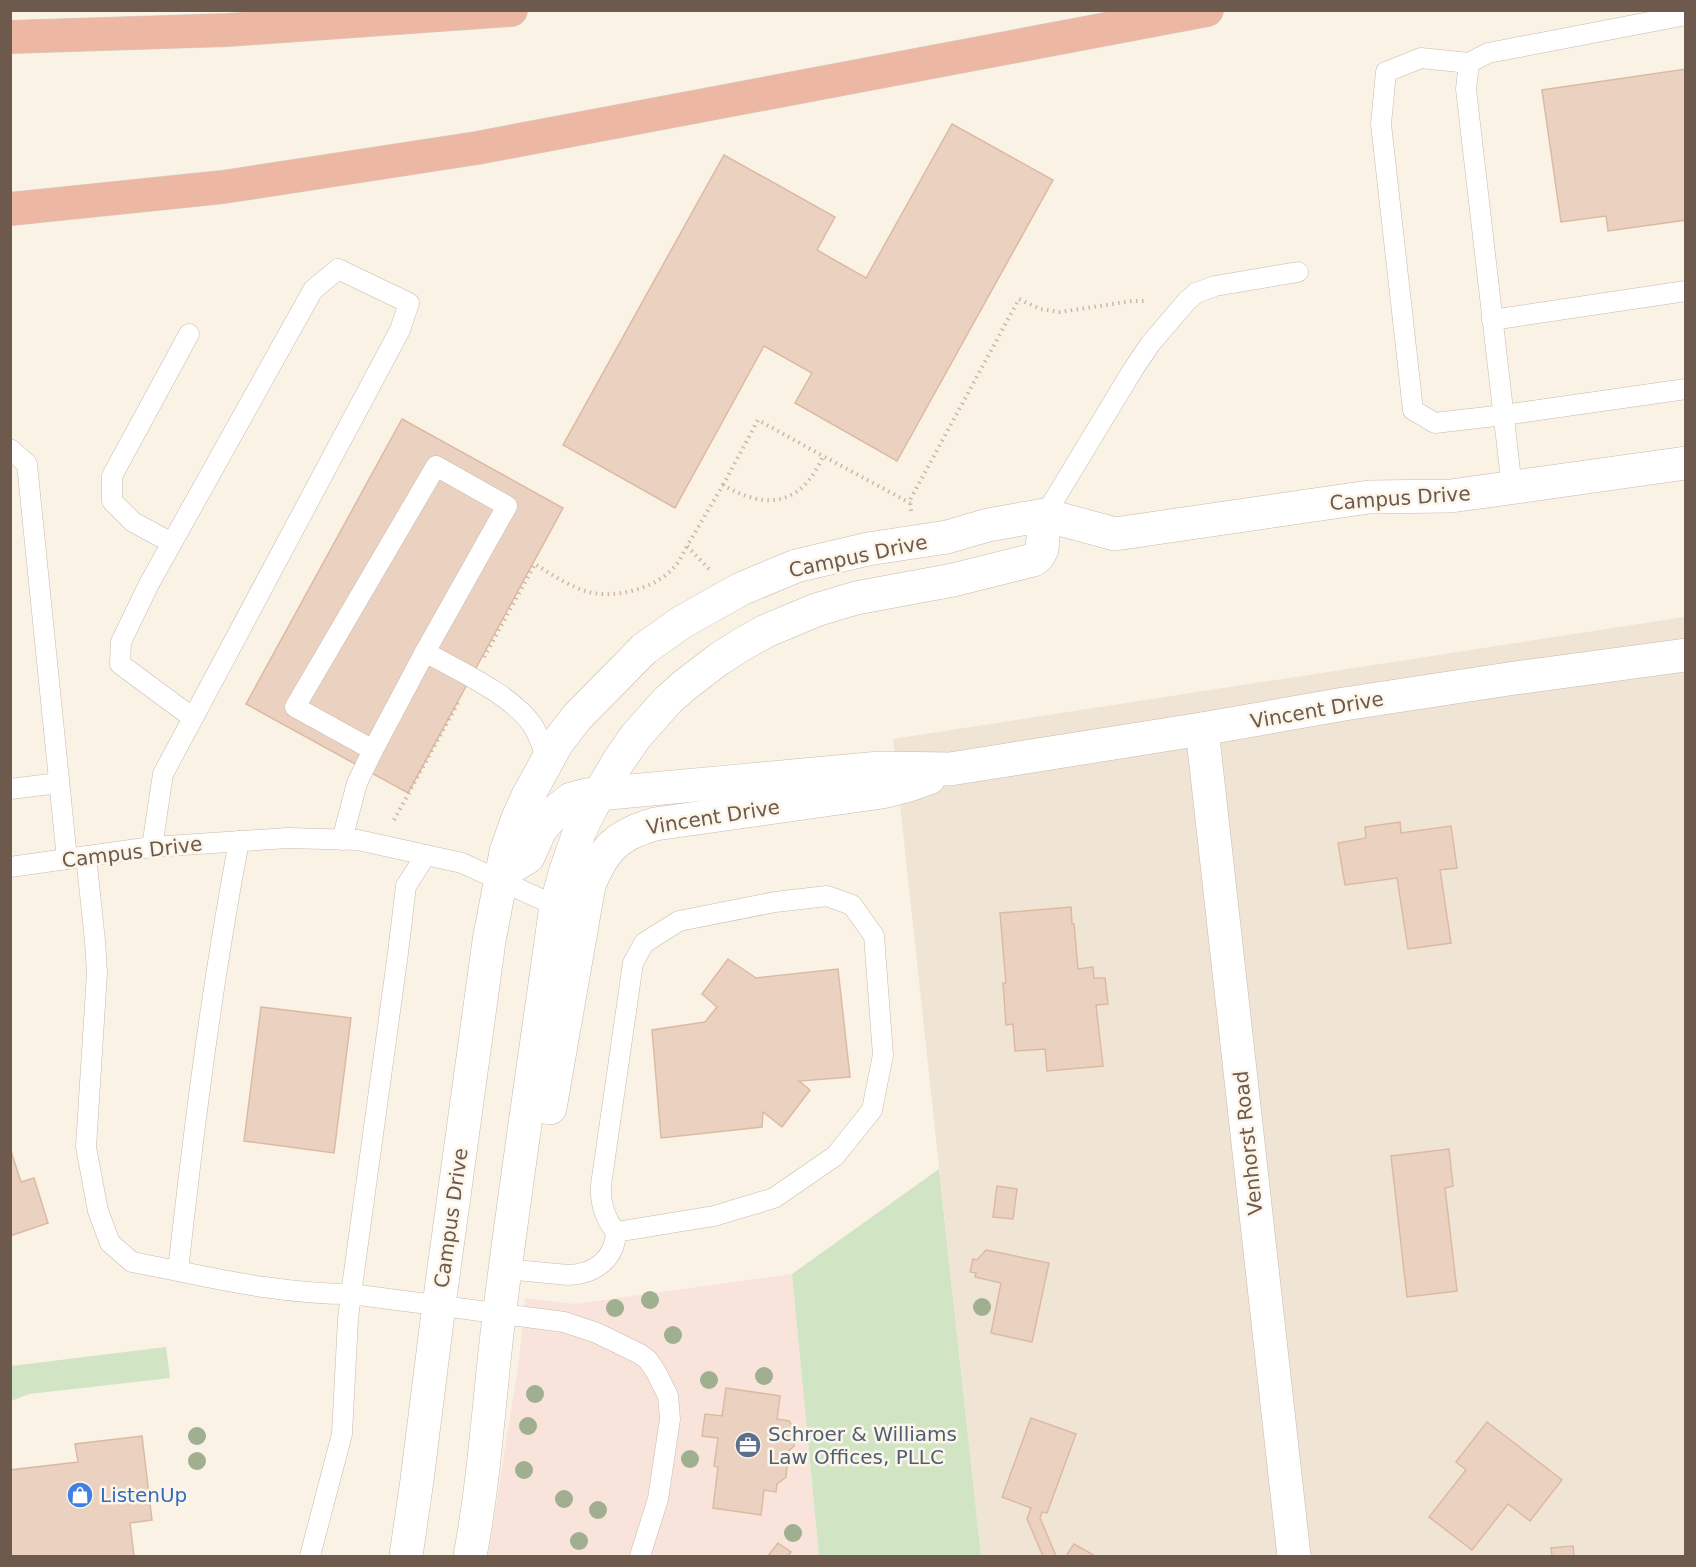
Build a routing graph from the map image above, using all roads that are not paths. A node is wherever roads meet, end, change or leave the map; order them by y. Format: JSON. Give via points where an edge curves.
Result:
{"nodes":[{"id":1,"x":511,"y":10,"type":"edge"},
{"id":2,"x":1207,"y":10,"type":"edge"},
{"id":3,"x":1686,"y":15,"type":"edge"},
{"id":4,"x":10,"y":37,"type":"edge"},
{"id":5,"x":1469,"y":63,"type":"junction"},
{"id":6,"x":10,"y":209,"type":"edge"},
{"id":7,"x":1298,"y":272,"type":"dead end"},
{"id":8,"x":1686,"y":291,"type":"edge"},
{"id":9,"x":1492,"y":320,"type":"junction"},
{"id":10,"x":189,"y":334,"type":"dead end"},
{"id":11,"x":1686,"y":389,"type":"edge"},
{"id":12,"x":1504,"y":415,"type":"junction"},
{"id":13,"x":10,"y":449,"type":"edge"},
{"id":14,"x":1686,"y":463,"type":"edge"},
{"id":15,"x":1512,"y":488,"type":"junction"},
{"id":16,"x":1045,"y":515,"type":"junction"},
{"id":17,"x":172,"y":543,"type":"junction"},
{"id":18,"x":425,"y":652,"type":"junction"},
{"id":19,"x":1686,"y":655,"type":"edge"},
{"id":20,"x":194,"y":718,"type":"junction"},
{"id":21,"x":1202,"y":729,"type":"junction"},
{"id":22,"x":373,"y":750,"type":"junction"},
{"id":23,"x":547,"y":761,"type":"junction"},
{"id":24,"x":950,"y":769,"type":"junction"},
{"id":25,"x":59,"y":783,"type":"junction"},
{"id":26,"x":10,"y":789,"type":"edge"},
{"id":27,"x":600,"y":793,"type":"junction"},
{"id":28,"x":342,"y":840,"type":"junction"},
{"id":29,"x":239,"y":841,"type":"junction"},
{"id":30,"x":152,"y":847,"type":"junction"},
{"id":31,"x":426,"y":855,"type":"junction"},
{"id":32,"x":76,"y":858,"type":"junction"},
{"id":33,"x":10,"y":867,"type":"edge"},
{"id":34,"x":500,"y":877,"type":"junction"},
{"id":35,"x":556,"y":906,"type":"junction"},
{"id":36,"x":517,"y":1179,"type":"junction"},
{"id":37,"x":616,"y":1232,"type":"junction"},
{"id":38,"x":506,"y":1269,"type":"junction"},
{"id":39,"x":178,"y":1271,"type":"junction"},
{"id":40,"x":351,"y":1294,"type":"junction"},
{"id":41,"x":439,"y":1305,"type":"junction"},
{"id":42,"x":499,"y":1313,"type":"junction"},
{"id":43,"x":310,"y":1557,"type":"edge"},
{"id":44,"x":406,"y":1557,"type":"edge"},
{"id":45,"x":470,"y":1557,"type":"edge"},
{"id":46,"x":640,"y":1557,"type":"edge"},
{"id":47,"x":1294,"y":1557,"type":"edge"}],
"edges":[{"from":1,"to":4,"type":"highway","via":[[227,30]]},
{"from":2,"to":6,"type":"highway","via":[[477,148],[223,187]]},
{"from":3,"to":5,"type":"lane","via":[[1488,53]]},
{"from":5,"to":9,"type":"lane","via":[[1466,89]]},
{"from":5,"to":12,"type":"lane","via":[[1421,58],[1386,72],[1381,124],[1413,410],[1435,423]]},
{"from":7,"to":16,"type":"lane","via":[[1215,286],[1187,301],[1134,368]]},
{"from":8,"to":9,"type":"lane"},
{"from":9,"to":12,"type":"lane"},
{"from":10,"to":17,"type":"lane","via":[[112,476],[112,501],[133,522]]},
{"from":11,"to":12,"type":"lane"},
{"from":12,"to":15,"type":"lane"},
{"from":13,"to":25,"type":"lane","via":[[27,464]]},
{"from":14,"to":15,"type":"street","name":"Campus Drive"},
{"from":15,"to":16,"type":"street","name":"Campus Drive","via":[[1451,496],[1369,497],[1115,534]]},
{"from":16,"to":23,"type":"street","name":"Campus Drive","via":[[818,560],[741,588],[644,649],[577,717]]},
{"from":16,"to":27,"type":"street","name":"Campus Drive","via":[[1042,549],[1027,563],[835,603],[741,645],[668,700],[636,736]]},
{"from":17,"to":20,"type":"lane","via":[[121,642],[120,664]]},
{"from":17,"to":20,"type":"lane","via":[[313,290],[338,269],[409,303],[400,330]]},
{"from":18,"to":22,"type":"lane"},
{"from":18,"to":22,"type":"lane","via":[[507,506],[436,466],[295,707]]},
{"from":18,"to":23,"type":"lane","via":[[518,708],[538,734]]},
{"from":19,"to":21,"type":"street","name":"Vincent Drive","via":[[1390,697]]},
{"from":20,"to":30,"type":"lane","via":[[163,774]]},
{"from":21,"to":24,"type":"street","name":"Vincent Drive"},
{"from":21,"to":47,"type":"street","name":"Venhorst Road"},
{"from":22,"to":28,"type":"lane","via":[[357,783]]},
{"from":23,"to":34,"type":"street","name":"Campus Drive","via":[[518,818]]},
{"from":24,"to":27,"type":"street","name":"Vincent Drive","via":[[880,768]]},
{"from":24,"to":36,"type":"street","name":"Vincent Drive","via":[[882,792],[655,824],[626,834],[610,848],[589,885],[548,1119]]},
{"from":25,"to":26,"type":"lane"},
{"from":25,"to":32,"type":"lane"},
{"from":27,"to":34,"type":"street","name":"Vincent Drive","via":[[564,803],[540,830],[528,857]]},
{"from":27,"to":35,"type":"street","name":"Campus Drive","via":[[580,830]]},
{"from":28,"to":29,"type":"lane","name":"Campus Drive"},
{"from":28,"to":31,"type":"lane","name":"Campus Drive"},
{"from":29,"to":30,"type":"lane","name":"Campus Drive"},
{"from":29,"to":39,"type":"lane","via":[[219,947]]},
{"from":30,"to":32,"type":"lane","name":"Campus Drive"},
{"from":31,"to":34,"type":"lane","name":"Campus Drive"},
{"from":31,"to":40,"type":"lane","via":[[406,886]]},
{"from":32,"to":33,"type":"lane","name":"Campus Drive"},
{"from":32,"to":39,"type":"lane","via":[[95,941],[97,973],[86,1147],[98,1211],[110,1243],[132,1262]]},
{"from":34,"to":35,"type":"lane","name":"Campus Drive"},
{"from":34,"to":41,"type":"street","name":"Campus Drive"},
{"from":35,"to":36,"type":"street","name":"Campus Drive"},
{"from":36,"to":38,"type":"street","name":"Campus Drive"},
{"from":37,"to":37,"type":"lane","via":[[714,1216],[774,1198],[835,1156],[872,1110],[883,1055],[874,936],[852,905],[827,896],[775,902],[679,921],[644,943],[633,963],[600,1193]]},
{"from":37,"to":38,"type":"lane","via":[[608,1258],[578,1275]]},
{"from":38,"to":42,"type":"street","name":"Campus Drive"},
{"from":39,"to":40,"type":"lane","via":[[270,1287]]},
{"from":40,"to":41,"type":"lane"},
{"from":40,"to":43,"type":"lane","via":[[342,1434]]},
{"from":41,"to":42,"type":"lane"},
{"from":41,"to":44,"type":"street","name":"Campus Drive"},
{"from":42,"to":45,"type":"street","name":"Campus Drive"},
{"from":42,"to":46,"type":"lane","via":[[576,1325],[640,1354],[656,1372],[668,1395],[670,1419],[658,1499]]}]}
